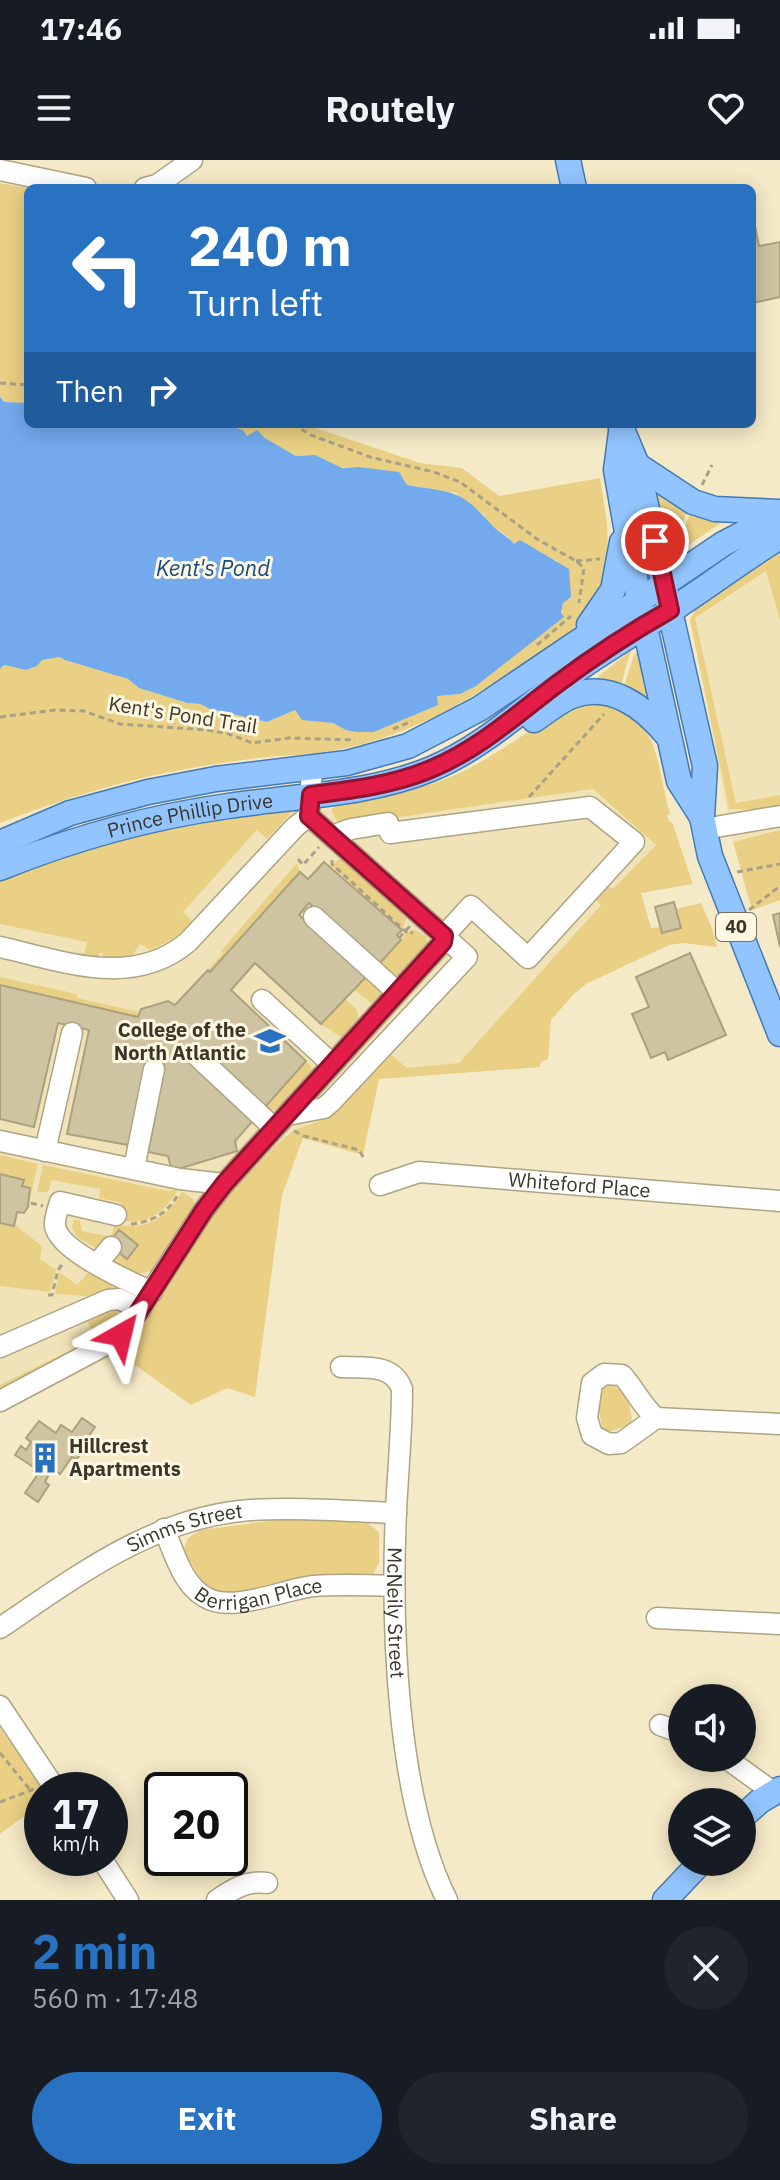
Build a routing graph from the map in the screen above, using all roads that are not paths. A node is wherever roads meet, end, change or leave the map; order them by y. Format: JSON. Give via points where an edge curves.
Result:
{"nodes":[{"id":1,"x":192,"y":160,"type":"edge"},
{"id":2,"x":568,"y":160,"type":"edge"},
{"id":3,"x":8,"y":167,"type":"edge"},
{"id":4,"x":71,"y":184,"type":"edge"},
{"id":5,"x":158,"y":184,"type":"edge"},
{"id":6,"x":573,"y":184,"type":"edge"},
{"id":7,"x":621,"y":428,"type":"edge"},
{"id":8,"x":621,"y":428,"type":"edge"},
{"id":9,"x":637,"y":465,"type":"junction"},
{"id":10,"x":780,"y":513,"type":"edge"},
{"id":11,"x":624,"y":521,"type":"junction"},
{"id":12,"x":780,"y":537,"type":"edge"},
{"id":13,"x":664,"y":583,"type":"junction"},
{"id":14,"x":639,"y":600,"type":"junction"},
{"id":15,"x":670,"y":610,"type":"junction"},
{"id":16,"x":645,"y":624,"type":"junction"},
{"id":17,"x":578,"y":640,"type":"junction"},
{"id":18,"x":668,"y":737,"type":"junction"},
{"id":19,"x":472,"y":748,"type":"junction"},
{"id":20,"x":312,"y":769,"type":"junction"},
{"id":21,"x":310,"y":805,"type":"junction"},
{"id":22,"x":780,"y":816,"type":"edge"},
{"id":23,"x":703,"y":823,"type":"junction"},
{"id":24,"x":332,"y":836,"type":"junction"},
{"id":25,"x":0,"y":843,"type":"edge"},
{"id":26,"x":0,"y":868,"type":"edge"},
{"id":27,"x":314,"y":917,"type":"dead end"},
{"id":28,"x":444,"y":936,"type":"junction"},
{"id":29,"x":0,"y":947,"type":"edge"},
{"id":30,"x":397,"y":992,"type":"junction"},
{"id":31,"x":772,"y":992,"type":"edge"},
{"id":32,"x":262,"y":1000,"type":"dead end"},
{"id":33,"x":71,"y":1033,"type":"dead end"},
{"id":34,"x":780,"y":1034,"type":"edge"},
{"id":35,"x":197,"y":1056,"type":"dead end"},
{"id":36,"x":332,"y":1064,"type":"junction"},
{"id":37,"x":154,"y":1069,"type":"dead end"},
{"id":38,"x":281,"y":1122,"type":"junction"},
{"id":39,"x":0,"y":1141,"type":"edge"},
{"id":40,"x":45,"y":1151,"type":"junction"},
{"id":41,"x":134,"y":1168,"type":"junction"},
{"id":42,"x":224,"y":1184,"type":"junction"},
{"id":43,"x":380,"y":1185,"type":"dead end"},
{"id":44,"x":780,"y":1201,"type":"edge"},
{"id":45,"x":116,"y":1215,"type":"road end"},
{"id":46,"x":111,"y":1247,"type":"dead end"},
{"id":47,"x":97,"y":1264,"type":"junction"},
{"id":48,"x":146,"y":1300,"type":"junction"},
{"id":49,"x":0,"y":1347,"type":"edge"},
{"id":50,"x":341,"y":1367,"type":"dead end"},
{"id":51,"x":0,"y":1401,"type":"edge"},
{"id":52,"x":656,"y":1418,"type":"dead end"},
{"id":53,"x":780,"y":1424,"type":"edge"},
{"id":54,"x":396,"y":1513,"type":"junction"},
{"id":55,"x":164,"y":1529,"type":"junction"},
{"id":56,"x":394,"y":1586,"type":"junction"},
{"id":57,"x":657,"y":1618,"type":"dead end"},
{"id":58,"x":780,"y":1624,"type":"edge"},
{"id":59,"x":0,"y":1628,"type":"edge"},
{"id":60,"x":0,"y":1706,"type":"edge"},
{"id":61,"x":660,"y":1725,"type":"dead end"},
{"id":62,"x":668,"y":1728,"type":"edge"},
{"id":63,"x":40,"y":1772,"type":"edge"},
{"id":64,"x":750,"y":1772,"type":"edge"},
{"id":65,"x":778,"y":1788,"type":"edge"},
{"id":66,"x":756,"y":1806,"type":"edge"},
{"id":67,"x":113,"y":1876,"type":"edge"},
{"id":68,"x":688,"y":1876,"type":"edge"},
{"id":69,"x":267,"y":1883,"type":"dead end"},
{"id":70,"x":128,"y":1900,"type":"edge"},
{"id":71,"x":217,"y":1900,"type":"edge"},
{"id":72,"x":447,"y":1900,"type":"edge"},
{"id":73,"x":665,"y":1900,"type":"edge"}],
"edges":[{"from":1,"to":5,"type":"street"},
{"from":2,"to":6,"type":"main road"},
{"from":3,"to":4,"type":"street"},
{"from":7,"to":9,"type":"main road","number":"40"},
{"from":8,"to":11,"type":"main road","number":"40","via":[[616,470]]},
{"from":9,"to":10,"type":"main road","via":[[693,502],[715,509]]},
{"from":9,"to":13,"type":"main road","number":"40"},
{"from":10,"to":13,"type":"main road","name":"Prince Phillip Drive"},
{"from":11,"to":14,"type":"main road","number":"40"},
{"from":11,"to":17,"type":"main road","via":[[613,590]]},
{"from":12,"to":15,"type":"main road","name":"Prince Phillip Drive"},
{"from":13,"to":14,"type":"main road","name":"Prince Phillip Drive"},
{"from":13,"to":15,"type":"main road","number":"40"},
{"from":14,"to":16,"type":"main road","number":"40"},
{"from":14,"to":17,"type":"main road","name":"Prince Phillip Drive"},
{"from":15,"to":16,"type":"main road","name":"Prince Phillip Drive"},
{"from":15,"to":23,"type":"main road","number":"40","via":[[705,766]]},
{"from":16,"to":18,"type":"main road","number":"40"},
{"from":16,"to":19,"type":"main road","name":"Prince Phillip Drive"},
{"from":17,"to":20,"type":"main road","name":"Prince Phillip Drive","via":[[443,730],[369,759]]},
{"from":18,"to":19,"type":"main road","via":[[631,701],[598,691],[573,696],[492,748]]},
{"from":18,"to":23,"type":"main road","number":"40","via":[[679,781]]},
{"from":19,"to":21,"type":"main road","name":"Prince Phillip Drive","via":[[429,770]]},
{"from":20,"to":21,"type":"street"},
{"from":20,"to":25,"type":"main road","name":"Prince Phillip Drive","via":[[148,792],[70,813]]},
{"from":21,"to":24,"type":"street"},
{"from":21,"to":26,"type":"main road","name":"Prince Phillip Drive","via":[[157,818],[87,836]]},
{"from":21,"to":29,"type":"street","via":[[188,942],[156,962],[108,970]]},
{"from":22,"to":23,"type":"street"},
{"from":23,"to":31,"type":"main road","number":"40","via":[[727,906]]},
{"from":24,"to":28,"type":"street"},
{"from":24,"to":28,"type":"street","via":[[388,823],[390,833],[590,807],[634,842],[528,958],[471,906]]},
{"from":27,"to":30,"type":"street"},
{"from":28,"to":30,"type":"street"},
{"from":28,"to":38,"type":"street","via":[[467,957],[331,1102]]},
{"from":30,"to":36,"type":"street"},
{"from":31,"to":34,"type":"main road","number":"40"},
{"from":32,"to":36,"type":"street"},
{"from":33,"to":40,"type":"street"},
{"from":35,"to":38,"type":"street"},
{"from":36,"to":38,"type":"street"},
{"from":37,"to":41,"type":"street"},
{"from":38,"to":42,"type":"street"},
{"from":39,"to":40,"type":"street"},
{"from":40,"to":41,"type":"street"},
{"from":41,"to":42,"type":"street"},
{"from":42,"to":48,"type":"street"},
{"from":43,"to":44,"type":"street","name":"Whiteford Place","via":[[419,1172]]},
{"from":45,"to":47,"type":"street","via":[[60,1202],[55,1227],[60,1236]]},
{"from":46,"to":47,"type":"street"},
{"from":47,"to":48,"type":"street"},
{"from":48,"to":49,"type":"street","via":[[108,1300]]},
{"from":48,"to":51,"type":"street","via":[[109,1343]]},
{"from":50,"to":54,"type":"street","name":"McNeily Street","via":[[385,1370],[399,1381]]},
{"from":52,"to":53,"type":"street"},
{"from":54,"to":55,"type":"street","name":"Simms Street","via":[[248,1510]]},
{"from":54,"to":56,"type":"street","name":"McNeily Street"},
{"from":55,"to":56,"type":"street","name":"Berrigan Place","via":[[188,1581],[213,1601],[235,1603],[314,1586]]},
{"from":55,"to":59,"type":"street","name":"Simms Street","via":[[94,1565]]},
{"from":56,"to":72,"type":"street","name":"McNeily Street","via":[[413,1795]]},
{"from":57,"to":58,"type":"street"},
{"from":60,"to":63,"type":"street"},
{"from":61,"to":62,"type":"street"},
{"from":64,"to":65,"type":"street"},
{"from":65,"to":66,"type":"main road"},
{"from":67,"to":70,"type":"street"},
{"from":68,"to":73,"type":"main road"},
{"from":69,"to":71,"type":"street","via":[[242,1885]]}]}
